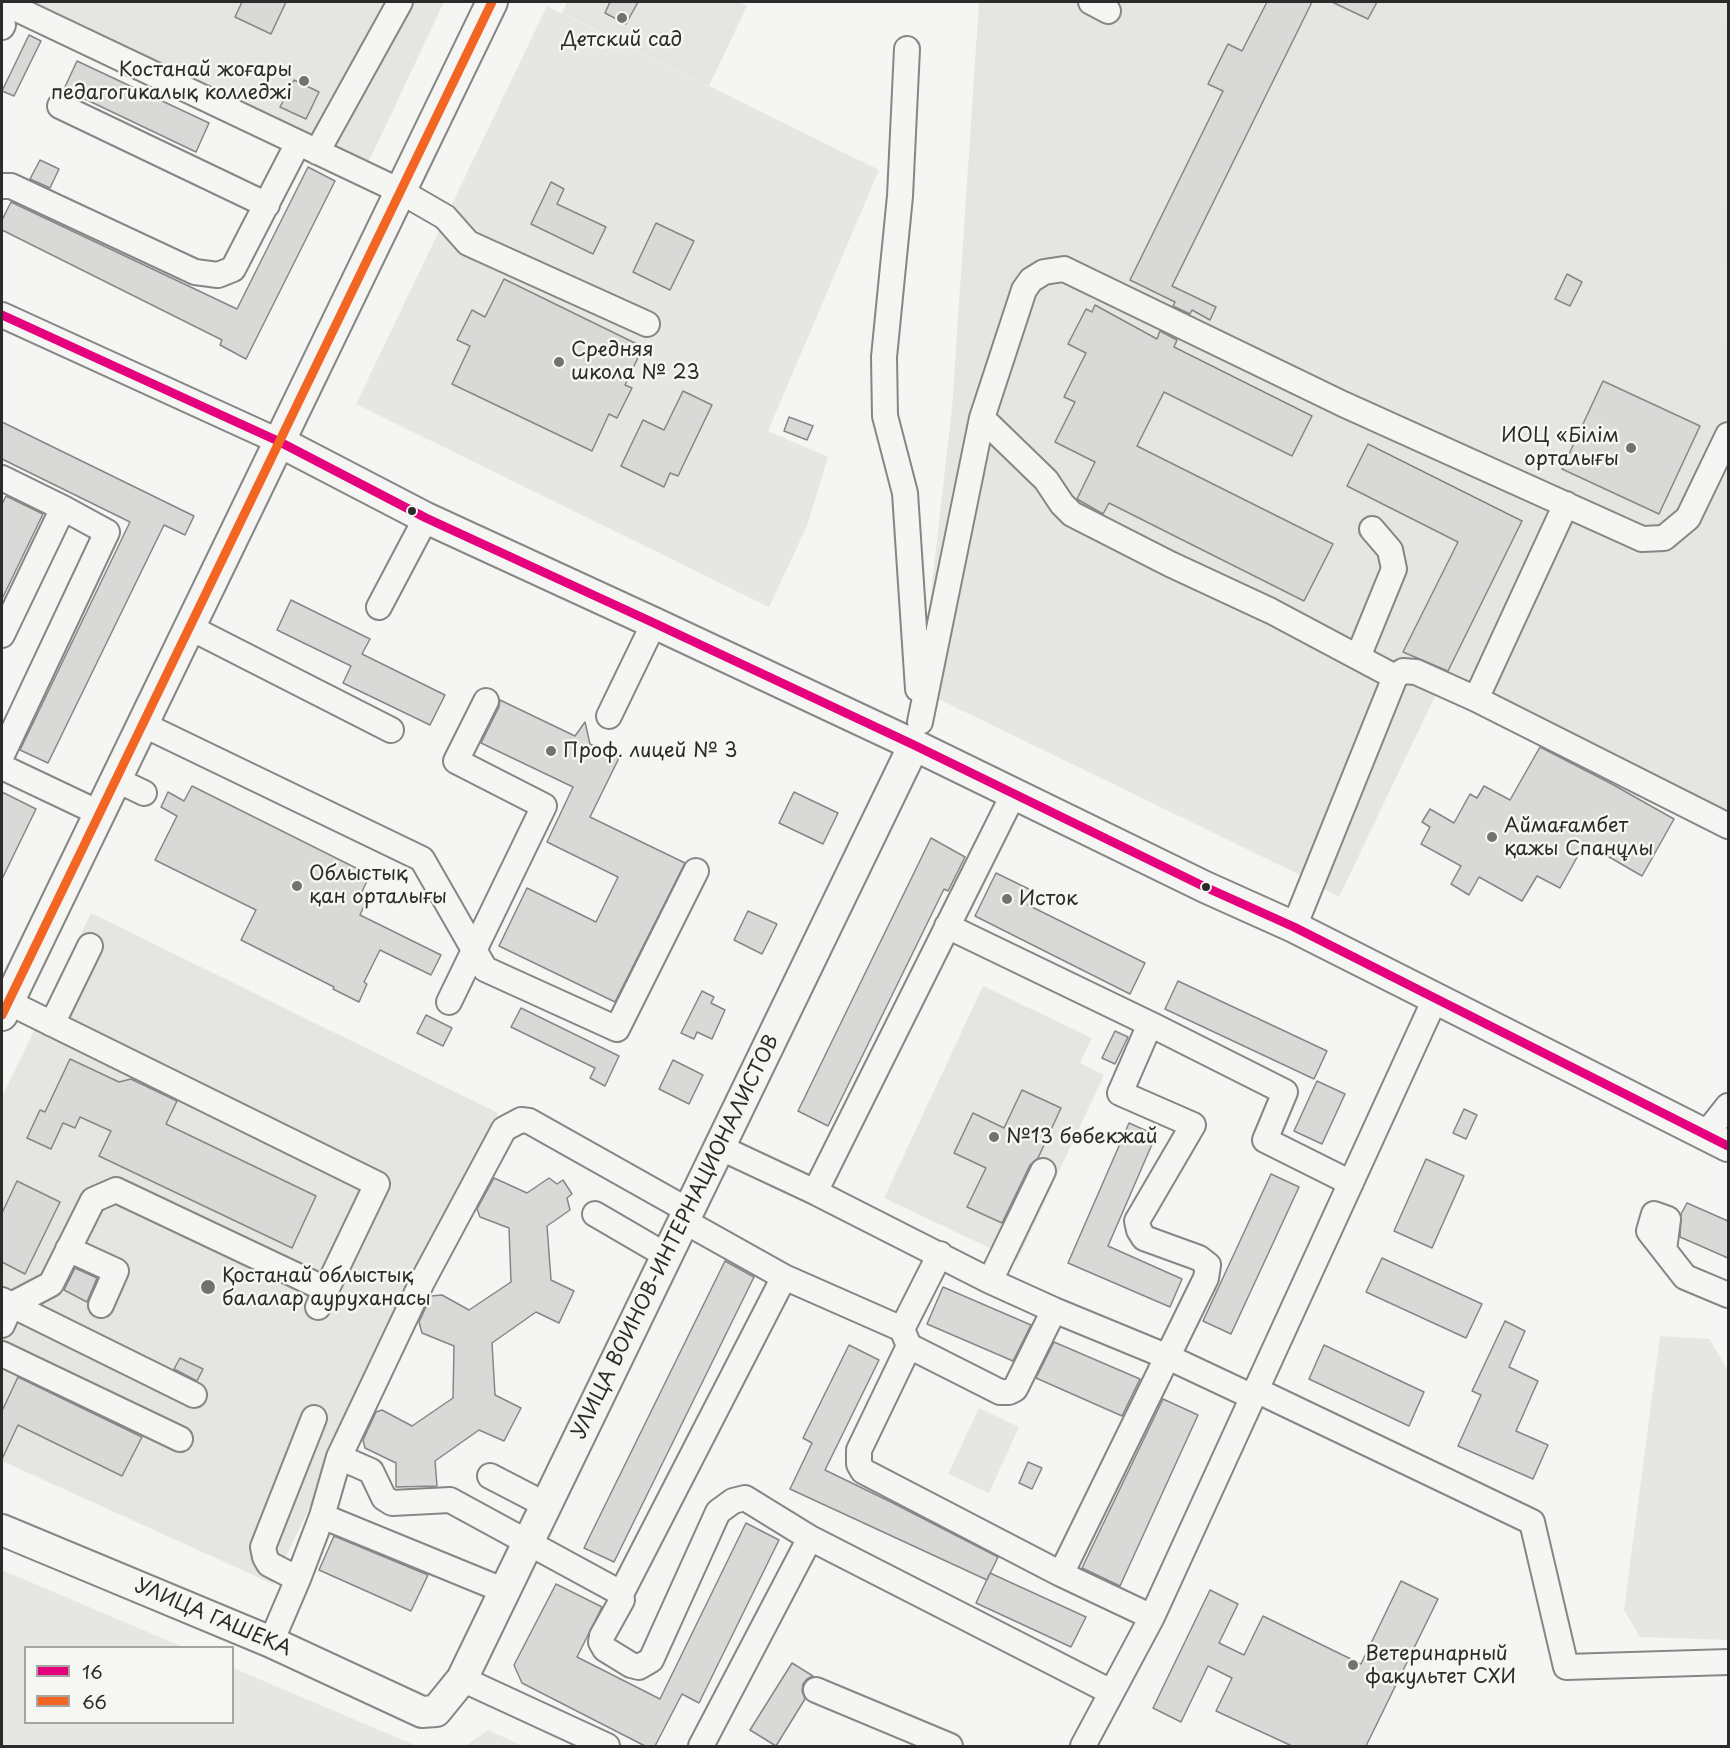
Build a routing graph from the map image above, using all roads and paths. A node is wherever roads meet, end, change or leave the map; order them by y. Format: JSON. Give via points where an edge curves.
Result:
{"nodes":[{"id":1,"x":399,"y":2,"type":"edge"},
{"id":2,"x":492,"y":2,"type":"edge"},
{"id":3,"x":2,"y":18,"type":"edge"},
{"id":4,"x":907,"y":49,"type":"dead end"},
{"id":5,"x":60,"y":106,"type":"dead end"},
{"id":6,"x":308,"y":147,"type":"junction"},
{"id":7,"x":2,"y":186,"type":"edge"},
{"id":8,"x":400,"y":191,"type":"junction"},
{"id":9,"x":267,"y":205,"type":"junction"},
{"id":10,"x":2,"y":315,"type":"edge"},
{"id":11,"x":647,"y":324,"type":"dead end"},
{"id":12,"x":982,"y":418,"type":"junction"},
{"id":13,"x":1728,"y":435,"type":"edge"},
{"id":14,"x":278,"y":441,"type":"junction"},
{"id":15,"x":2,"y":478,"type":"edge"},
{"id":16,"x":1566,"y":504,"type":"junction"},
{"id":17,"x":63,"y":508,"type":"junction"},
{"id":18,"x":426,"y":518,"type":"junction"},
{"id":19,"x":1372,"y":530,"type":"dead end"},
{"id":20,"x":379,"y":607,"type":"dead end"},
{"id":21,"x":654,"y":622,"type":"junction"},
{"id":22,"x":189,"y":627,"type":"junction"},
{"id":23,"x":2,"y":635,"type":"edge"},
{"id":24,"x":1358,"y":657,"type":"junction"},
{"id":25,"x":1395,"y":677,"type":"junction"},
{"id":26,"x":1476,"y":699,"type":"junction"},
{"id":27,"x":486,"y":702,"type":"dead end"},
{"id":28,"x":609,"y":716,"type":"dead end"},
{"id":29,"x":142,"y":724,"type":"junction"},
{"id":30,"x":391,"y":730,"type":"dead end"},
{"id":31,"x":917,"y":734,"type":"junction"},
{"id":32,"x":2,"y":755,"type":"edge"},
{"id":33,"x":2,"y":767,"type":"edge"},
{"id":34,"x":115,"y":779,"type":"junction"},
{"id":35,"x":144,"y":793,"type":"dead end"},
{"id":36,"x":1014,"y":793,"type":"junction"},
{"id":37,"x":99,"y":813,"type":"junction"},
{"id":38,"x":1728,"y":826,"type":"edge"},
{"id":39,"x":696,"y":870,"type":"dead end"},
{"id":40,"x":947,"y":926,"type":"junction"},
{"id":41,"x":1294,"y":927,"type":"junction"},
{"id":42,"x":90,"y":946,"type":"dead end"},
{"id":43,"x":474,"y":950,"type":"junction"},
{"id":44,"x":1435,"y":999,"type":"junction"},
{"id":45,"x":449,"y":1002,"type":"dead end"},
{"id":46,"x":5,"y":1008,"type":"edge"},
{"id":47,"x":52,"y":1024,"type":"junction"},
{"id":48,"x":1150,"y":1024,"type":"junction"},
{"id":49,"x":1728,"y":1106,"type":"edge"},
{"id":50,"x":1717,"y":1140,"type":"edge"},
{"id":51,"x":719,"y":1147,"type":"junction"},
{"id":52,"x":1043,"y":1172,"type":"dead end"},
{"id":53,"x":1351,"y":1183,"type":"junction"},
{"id":54,"x":815,"y":1192,"type":"junction"},
{"id":55,"x":595,"y":1214,"type":"dead end"},
{"id":56,"x":687,"y":1216,"type":"junction"},
{"id":57,"x":68,"y":1249,"type":"junction"},
{"id":58,"x":1664,"y":1250,"type":"dead end"},
{"id":59,"x":940,"y":1254,"type":"junction"},
{"id":60,"x":667,"y":1256,"type":"junction"},
{"id":61,"x":784,"y":1277,"type":"junction"},
{"id":62,"x":990,"y":1281,"type":"junction"},
{"id":63,"x":51,"y":1284,"type":"junction"},
{"id":64,"x":1728,"y":1295,"type":"edge"},
{"id":65,"x":101,"y":1305,"type":"dead end"},
{"id":66,"x":5,"y":1310,"type":"edge"},
{"id":67,"x":1054,"y":1310,"type":"junction"},
{"id":68,"x":51,"y":1325,"type":"junction"},
{"id":69,"x":905,"y":1338,"type":"junction"},
{"id":70,"x":2,"y":1354,"type":"edge"},
{"id":71,"x":1168,"y":1357,"type":"junction"},
{"id":72,"x":1255,"y":1394,"type":"junction"},
{"id":73,"x":194,"y":1395,"type":"dead end"},
{"id":74,"x":314,"y":1418,"type":"dead end"},
{"id":75,"x":180,"y":1439,"type":"dead end"},
{"id":76,"x":339,"y":1457,"type":"junction"},
{"id":77,"x":490,"y":1476,"type":"dead end"},
{"id":78,"x":546,"y":1505,"type":"junction"},
{"id":79,"x":322,"y":1516,"type":"junction"},
{"id":80,"x":2,"y":1530,"type":"edge"},
{"id":81,"x":810,"y":1538,"type":"junction"},
{"id":82,"x":528,"y":1544,"type":"junction"},
{"id":83,"x":1061,"y":1574,"type":"junction"},
{"id":84,"x":298,"y":1579,"type":"junction"},
{"id":85,"x":505,"y":1591,"type":"junction"},
{"id":86,"x":621,"y":1594,"type":"junction"},
{"id":87,"x":1152,"y":1617,"type":"junction"},
{"id":88,"x":271,"y":1642,"type":"junction"},
{"id":89,"x":1728,"y":1662,"type":"edge"},
{"id":90,"x":462,"y":1679,"type":"junction"},
{"id":91,"x":816,"y":1690,"type":"dead end"},
{"id":92,"x":1111,"y":1692,"type":"junction"},
{"id":93,"x":422,"y":1712,"type":"joint"},
{"id":94,"x":607,"y":1746,"type":"edge"},
{"id":95,"x":701,"y":1746,"type":"edge"},
{"id":96,"x":950,"y":1746,"type":"edge"},
{"id":97,"x":1083,"y":1746,"type":"edge"}],
"edges":[{"from":1,"to":6,"type":"street"},
{"from":2,"to":8,"type":"main road"},
{"from":3,"to":6,"type":"street"},
{"from":4,"to":31,"type":"street","via":[[900,196],[884,357],[885,416],[905,493]]},
{"from":5,"to":9,"type":"street"},
{"from":6,"to":8,"type":"street"},
{"from":6,"to":9,"type":"street"},
{"from":7,"to":9,"type":"street","via":[[10,186],[195,272],[218,275],[233,269]]},
{"from":8,"to":11,"type":"street","via":[[445,217],[468,243]]},
{"from":8,"to":14,"type":"main road"},
{"from":10,"to":14,"type":"street"},
{"from":12,"to":16,"type":"street","via":[[1024,290],[1044,272],[1064,269],[1343,404]]},
{"from":12,"to":24,"type":"street","via":[[1046,480],[1072,514]]},
{"from":12,"to":31,"type":"street"},
{"from":13,"to":16,"type":"street","via":[[1688,518],[1664,538],[1642,539]]},
{"from":14,"to":18,"type":"main road"},
{"from":14,"to":22,"type":"main road"},
{"from":15,"to":17,"type":"street"},
{"from":16,"to":26,"type":"street"},
{"from":17,"to":23,"type":"street"},
{"from":17,"to":32,"type":"street","via":[[107,532]]},
{"from":18,"to":20,"type":"street"},
{"from":18,"to":21,"type":"main road"},
{"from":19,"to":24,"type":"street","via":[[1390,550],[1394,569]]},
{"from":21,"to":28,"type":"street"},
{"from":21,"to":31,"type":"main road"},
{"from":22,"to":29,"type":"main road"},
{"from":22,"to":30,"type":"street"},
{"from":24,"to":25,"type":"street"},
{"from":25,"to":26,"type":"street","via":[[1403,671],[1416,672]]},
{"from":25,"to":41,"type":"street"},
{"from":26,"to":38,"type":"street"},
{"from":27,"to":43,"type":"street","via":[[456,761],[544,806]]},
{"from":29,"to":34,"type":"main road"},
{"from":29,"to":43,"type":"street","via":[[422,859]]},
{"from":31,"to":36,"type":"main road"},
{"from":31,"to":51,"type":"main road","name":"УЛИЦА ВОИНОВ-ИНТЕРНАЦИОНАЛИСТОВ"},
{"from":33,"to":37,"type":"street"},
{"from":34,"to":35,"type":"street"},
{"from":34,"to":37,"type":"main road"},
{"from":36,"to":40,"type":"street"},
{"from":36,"to":41,"type":"main road"},
{"from":37,"to":46,"type":"main road"},
{"from":39,"to":43,"type":"street","via":[[617,1029],[485,969]]},
{"from":40,"to":48,"type":"street"},
{"from":40,"to":54,"type":"street"},
{"from":41,"to":44,"type":"main road"},
{"from":42,"to":47,"type":"street"},
{"from":43,"to":45,"type":"street"},
{"from":44,"to":50,"type":"main road"},
{"from":44,"to":53,"type":"street"},
{"from":46,"to":47,"type":"street"},
{"from":47,"to":57,"type":"street","via":[[377,1184],[323,1299],[116,1190],[93,1200]]},
{"from":48,"to":53,"type":"street","via":[[1285,1092],[1265,1140]]},
{"from":48,"to":71,"type":"street","via":[[1120,1093],[1193,1125],[1137,1221],[1139,1230],[1144,1238],[1208,1265],[1206,1278]]},
{"from":49,"to":50,"type":"street"},
{"from":51,"to":54,"type":"street"},
{"from":51,"to":56,"type":"main road","name":"УЛИЦА ВОИНОВ-ИНТЕРНАЦИОНАЛИСТОВ"},
{"from":52,"to":62,"type":"street"},
{"from":53,"to":72,"type":"street"},
{"from":54,"to":59,"type":"street"},
{"from":55,"to":60,"type":"street"},
{"from":56,"to":60,"type":"main road","name":"УЛИЦА ВОИНОВ-ИНТЕРНАЦИОНАЛИСТОВ"},
{"from":56,"to":61,"type":"street"},
{"from":56,"to":76,"type":"street","via":[[530,1121],[512,1123],[504,1129],[422,1282]]},
{"from":57,"to":63,"type":"street"},
{"from":57,"to":65,"type":"street","via":[[116,1271]]},
{"from":58,"to":64,"type":"street","via":[[1686,1277]]},
{"from":59,"to":62,"type":"street"},
{"from":59,"to":69,"type":"street"},
{"from":60,"to":78,"type":"main road","name":"УЛИЦА ВОИНОВ-ИНТЕРНАЦИОНАЛИСТОВ"},
{"from":61,"to":69,"type":"street"},
{"from":61,"to":86,"type":"street"},
{"from":62,"to":67,"type":"street"},
{"from":63,"to":66,"type":"street"},
{"from":63,"to":68,"type":"street"},
{"from":66,"to":68,"type":"street"},
{"from":67,"to":69,"type":"street","via":[[1015,1389],[1008,1392],[1000,1392]]},
{"from":67,"to":71,"type":"street"},
{"from":68,"to":73,"type":"street"},
{"from":69,"to":83,"type":"street","via":[[859,1450],[863,1471]]},
{"from":70,"to":75,"type":"street"},
{"from":71,"to":72,"type":"street"},
{"from":71,"to":83,"type":"street"},
{"from":72,"to":87,"type":"street"},
{"from":72,"to":89,"type":"street","via":[[1532,1522],[1566,1667]]},
{"from":74,"to":84,"type":"street","via":[[263,1547],[269,1564]]},
{"from":76,"to":79,"type":"street"},
{"from":76,"to":82,"type":"street","via":[[371,1471],[384,1498],[392,1503],[450,1500]]},
{"from":77,"to":78,"type":"street"},
{"from":78,"to":82,"type":"main road","name":"УЛИЦА ВОИНОВ-ИНТЕРНАЦИОНАЛИСТОВ"},
{"from":79,"to":84,"type":"street"},
{"from":79,"to":85,"type":"street"},
{"from":80,"to":88,"type":"main road","name":"УЛИЦА ГАШЕКА"},
{"from":81,"to":86,"type":"street","via":[[745,1498],[733,1500],[718,1512],[651,1660],[639,1667],[605,1649],[602,1642],[622,1600]]},
{"from":81,"to":92,"type":"street"},
{"from":81,"to":95,"type":"street"},
{"from":82,"to":85,"type":"main road","name":"УЛИЦА ВОИНОВ-ИНТЕРНАЦИОНАЛИСТОВ"},
{"from":82,"to":86,"type":"street"},
{"from":83,"to":87,"type":"street"},
{"from":84,"to":88,"type":"street"},
{"from":85,"to":90,"type":"main road","name":"УЛИЦА ВОИНОВ-ИНТЕРНАЦИОНАЛИСТОВ"},
{"from":87,"to":92,"type":"street"},
{"from":88,"to":93,"type":"main road","name":"УЛИЦА ГАШЕКА"},
{"from":90,"to":93,"type":"main road","name":"УЛИЦА ВОИНОВ-ИНТЕРНАЦИОНАЛИСТОВ","via":[[436,1711]]},
{"from":90,"to":94,"type":"street"},
{"from":91,"to":96,"type":"street"},
{"from":92,"to":97,"type":"street"}]}
